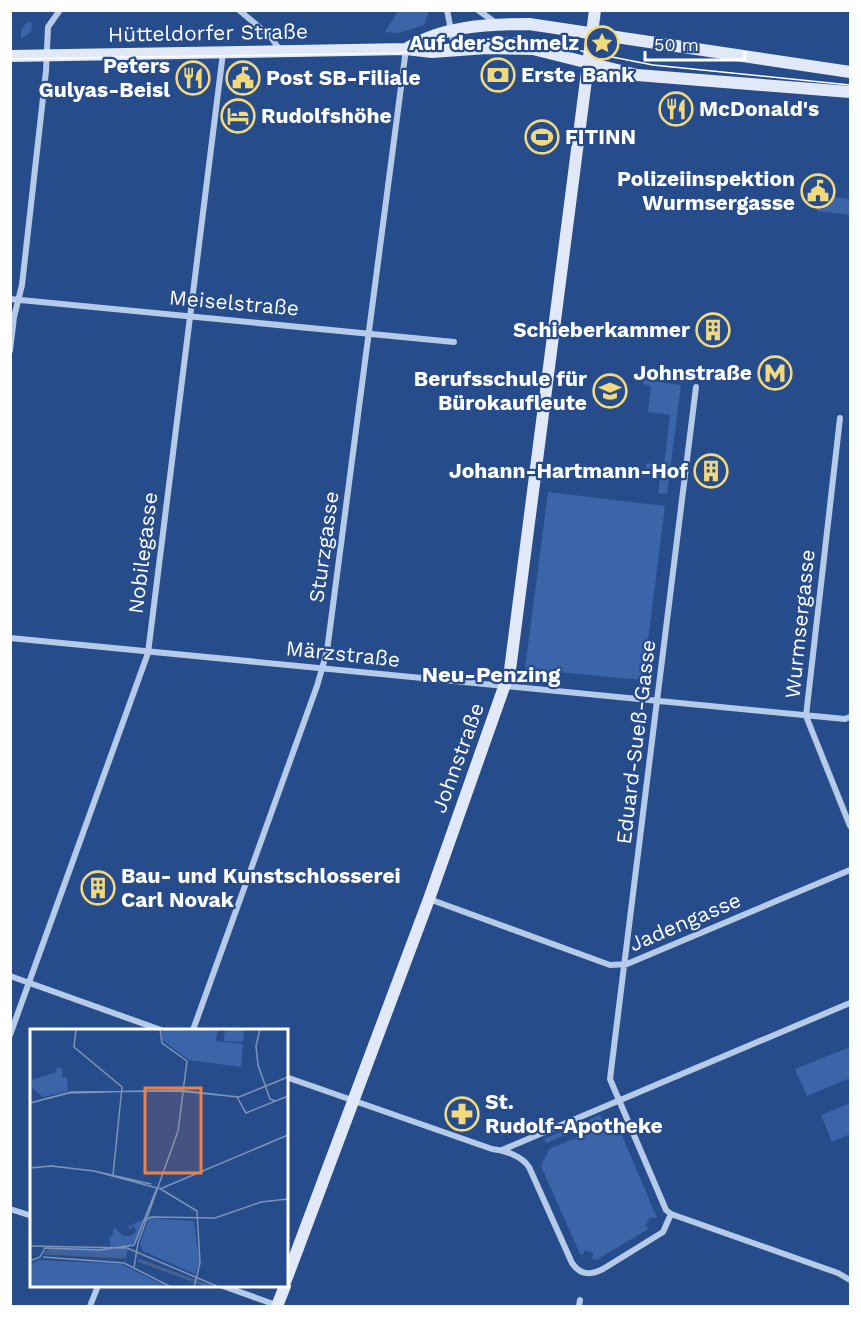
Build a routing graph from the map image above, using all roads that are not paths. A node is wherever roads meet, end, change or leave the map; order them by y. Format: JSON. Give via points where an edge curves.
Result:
{"nodes":[{"id":1,"x":60,"y":10,"type":"edge"},
{"id":2,"x":239,"y":10,"type":"edge"},
{"id":3,"x":447,"y":10,"type":"edge"},
{"id":4,"x":478,"y":10,"type":"edge"},
{"id":5,"x":595,"y":10,"type":"edge"},
{"id":6,"x":500,"y":25,"type":"junction"},
{"id":7,"x":452,"y":31,"type":"junction"},
{"id":8,"x":593,"y":34,"type":"junction"},
{"id":9,"x":406,"y":49,"type":"junction"},
{"id":10,"x":455,"y":51,"type":"junction"},
{"id":11,"x":281,"y":52,"type":"junction"},
{"id":12,"x":223,"y":53,"type":"junction"},
{"id":13,"x":47,"y":55,"type":"junction"},
{"id":14,"x":10,"y":56,"type":"edge"},
{"id":15,"x":590,"y":63,"type":"junction"},
{"id":16,"x":850,"y":72,"type":"edge"},
{"id":17,"x":850,"y":92,"type":"edge"},
{"id":18,"x":10,"y":299,"type":"edge"},
{"id":19,"x":19,"y":300,"type":"junction"},
{"id":20,"x":189,"y":316,"type":"junction"},
{"id":21,"x":370,"y":333,"type":"junction"},
{"id":22,"x":454,"y":342,"type":"dead end"},
{"id":23,"x":10,"y":351,"type":"edge"},
{"id":24,"x":696,"y":387,"type":"dead end"},
{"id":25,"x":840,"y":418,"type":"dead end"},
{"id":26,"x":10,"y":638,"type":"edge"},
{"id":27,"x":148,"y":653,"type":"junction"},
{"id":28,"x":322,"y":668,"type":"junction"},
{"id":29,"x":505,"y":686,"type":"junction"},
{"id":30,"x":657,"y":701,"type":"junction"},
{"id":31,"x":806,"y":716,"type":"junction"},
{"id":32,"x":850,"y":717,"type":"edge"},
{"id":33,"x":850,"y":826,"type":"edge"},
{"id":34,"x":850,"y":870,"type":"edge"},
{"id":35,"x":429,"y":899,"type":"junction"},
{"id":36,"x":627,"y":964,"type":"junction"},
{"id":37,"x":10,"y":976,"type":"edge"},
{"id":38,"x":30,"y":983,"type":"junction"},
{"id":39,"x":850,"y":1003,"type":"edge"},
{"id":40,"x":157,"y":1029,"type":"edge"},
{"id":41,"x":193,"y":1029,"type":"edge"},
{"id":42,"x":10,"y":1035,"type":"edge"},
{"id":43,"x":288,"y":1078,"type":"edge"},
{"id":44,"x":619,"y":1100,"type":"junction"},
{"id":45,"x":354,"y":1101,"type":"junction"},
{"id":46,"x":502,"y":1150,"type":"junction"},
{"id":47,"x":10,"y":1209,"type":"edge"},
{"id":48,"x":671,"y":1214,"type":"junction"},
{"id":49,"x":30,"y":1215,"type":"edge"},
{"id":50,"x":288,"y":1275,"type":"edge"},
{"id":51,"x":850,"y":1280,"type":"edge"},
{"id":52,"x":98,"y":1287,"type":"edge"},
{"id":53,"x":226,"y":1287,"type":"edge"},
{"id":54,"x":285,"y":1287,"type":"edge"},
{"id":55,"x":90,"y":1306,"type":"edge"},
{"id":56,"x":278,"y":1306,"type":"edge"}],
"edges":[{"from":1,"to":13,"type":"street","via":[[48,27]]},
{"from":2,"to":11,"type":"street","via":[[271,37]]},
{"from":3,"to":7,"type":"street"},
{"from":4,"to":6,"type":"street"},
{"from":5,"to":8,"type":"main road","name":"Johnstraße"},
{"from":6,"to":7,"type":"main road","name":"Hütteldorfer Straße"},
{"from":6,"to":8,"type":"main road","name":"Hütteldorfer Straße","via":[[530,24]]},
{"from":7,"to":9,"type":"main road","name":"Hütteldorfer Straße","via":[[435,34]]},
{"from":7,"to":10,"type":"street"},
{"from":8,"to":15,"type":"main road","name":"Johnstraße"},
{"from":8,"to":16,"type":"main road","name":"Hütteldorfer Straße"},
{"from":9,"to":10,"type":"main road","name":"Hütteldorfer Straße"},
{"from":9,"to":11,"type":"main road","name":"Hütteldorfer Straße"},
{"from":9,"to":21,"type":"street","name":"Sturzgasse"},
{"from":10,"to":15,"type":"main road","name":"Hütteldorfer Straße","via":[[533,49]]},
{"from":11,"to":12,"type":"main road","name":"Hütteldorfer Straße"},
{"from":12,"to":13,"type":"main road","name":"Hütteldorfer Straße"},
{"from":12,"to":20,"type":"street","name":"Nobilegasse"},
{"from":13,"to":14,"type":"main road","name":"Hütteldorfer Straße"},
{"from":13,"to":19,"type":"street"},
{"from":15,"to":17,"type":"main road","name":"Hütteldorfer Straße","via":[[658,78]]},
{"from":15,"to":29,"type":"main road","name":"Johnstraße","via":[[519,606]]},
{"from":18,"to":19,"type":"street","name":"Meiselstraße"},
{"from":19,"to":20,"type":"street","name":"Meiselstraße"},
{"from":19,"to":23,"type":"street"},
{"from":20,"to":21,"type":"street","name":"Meiselstraße"},
{"from":20,"to":27,"type":"street","name":"Nobilegasse"},
{"from":21,"to":22,"type":"street","name":"Meiselstraße"},
{"from":21,"to":28,"type":"street","name":"Sturzgasse"},
{"from":24,"to":30,"type":"street","name":"Eduard-Sueß-Gasse"},
{"from":25,"to":31,"type":"street","name":"Wurmsergasse"},
{"from":26,"to":27,"type":"street","name":"Märzstraße"},
{"from":27,"to":28,"type":"street","name":"Märzstraße"},
{"from":27,"to":38,"type":"street","name":"Nobilegasse"},
{"from":28,"to":29,"type":"street","name":"Märzstraße"},
{"from":28,"to":41,"type":"street","name":"Sturzgasse"},
{"from":29,"to":30,"type":"street","name":"Märzstraße"},
{"from":29,"to":35,"type":"main road","name":"Johnstraße"},
{"from":30,"to":31,"type":"street","name":"Märzstraße"},
{"from":30,"to":36,"type":"street","name":"Eduard-Sueß-Gasse"},
{"from":31,"to":32,"type":"street","name":"Märzstraße"},
{"from":31,"to":33,"type":"street","name":"Wurmsergasse"},
{"from":34,"to":36,"type":"street","name":"Jadengasse"},
{"from":35,"to":36,"type":"street","name":"Jadengasse","via":[[610,965]]},
{"from":35,"to":45,"type":"main road","name":"Johnstraße"},
{"from":36,"to":44,"type":"street","name":"Eduard-Sueß-Gasse","via":[[610,1078]]},
{"from":37,"to":38,"type":"street"},
{"from":38,"to":40,"type":"street"},
{"from":38,"to":42,"type":"street","name":"Nobilegasse"},
{"from":39,"to":44,"type":"street"},
{"from":43,"to":45,"type":"street"},
{"from":44,"to":46,"type":"street"},
{"from":44,"to":48,"type":"street","name":"Eduard-Sueß-Gasse"},
{"from":45,"to":46,"type":"street"},
{"from":45,"to":50,"type":"main road","name":"Johnstraße"},
{"from":46,"to":48,"type":"street","via":[[529,1167],[572,1263],[584,1273],[594,1274],[663,1232]]},
{"from":47,"to":49,"type":"street"},
{"from":48,"to":51,"type":"street"},
{"from":52,"to":55,"type":"street"},
{"from":53,"to":56,"type":"street"},
{"from":54,"to":56,"type":"main road"}]}
